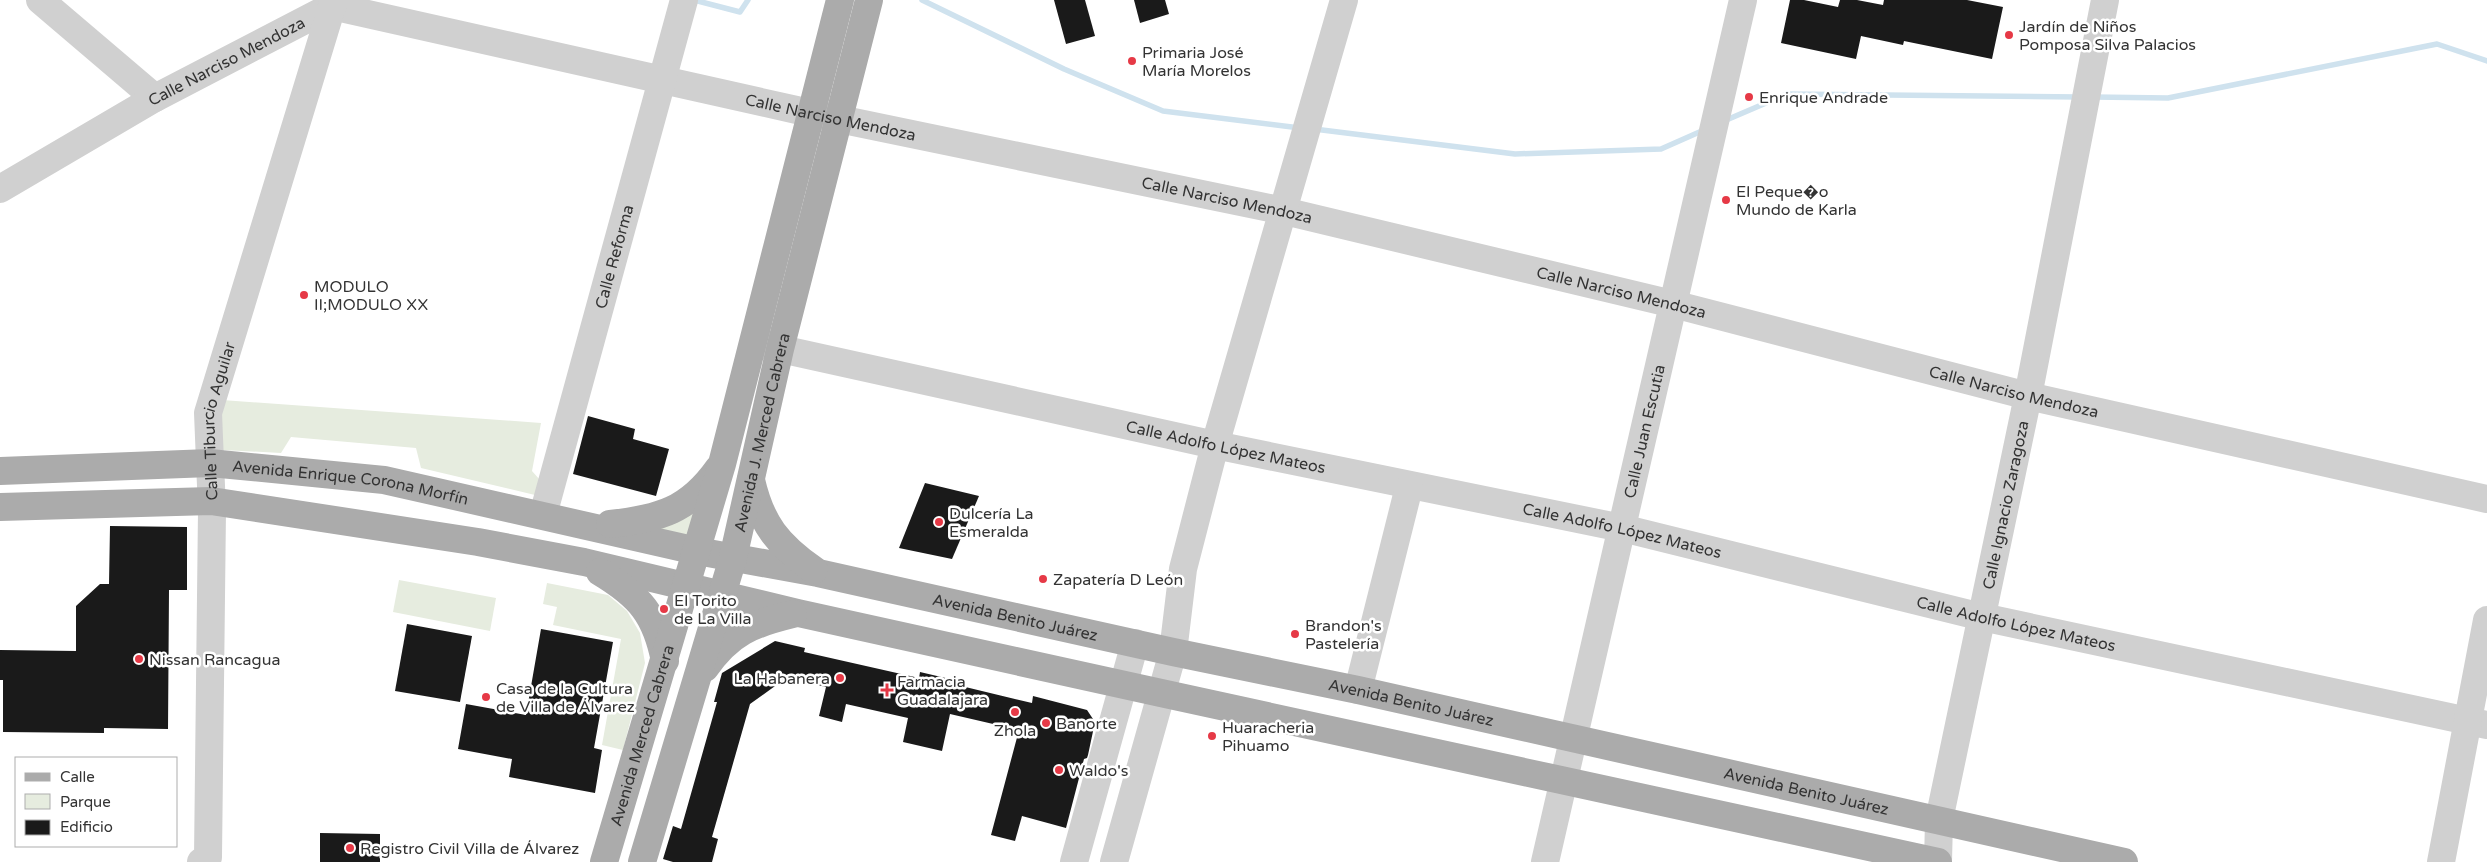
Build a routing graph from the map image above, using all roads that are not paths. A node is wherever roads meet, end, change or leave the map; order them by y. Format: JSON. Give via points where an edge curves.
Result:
{"nodes":[{"id":1,"x":40,"y":0,"type":"edge"},
{"id":2,"x":840,"y":0,"type":"edge"},
{"id":3,"x":869,"y":0,"type":"edge"},
{"id":4,"x":1344,"y":0,"type":"edge"},
{"id":5,"x":1743,"y":0,"type":"edge"},
{"id":6,"x":2105,"y":0,"type":"edge"},
{"id":7,"x":333,"y":3,"type":"edge"},
{"id":8,"x":682,"y":5,"type":"edge"},
{"id":9,"x":662,"y":80,"type":"junction"},
{"id":10,"x":155,"y":98,"type":"junction"},
{"id":11,"x":810,"y":113,"type":"junction"},
{"id":12,"x":839,"y":118,"type":"junction"},
{"id":13,"x":0,"y":190,"type":"edge"},
{"id":14,"x":1284,"y":212,"type":"junction"},
{"id":15,"x":1674,"y":304,"type":"junction"},
{"id":16,"x":754,"y":343,"type":"junction"},
{"id":17,"x":780,"y":349,"type":"junction"},
{"id":18,"x":2028,"y":396,"type":"junction"},
{"id":19,"x":1215,"y":445,"type":"junction"},
{"id":20,"x":210,"y":463,"type":"junction"},
{"id":21,"x":722,"y":464,"type":"junction"},
{"id":22,"x":0,"y":471,"type":"edge"},
{"id":23,"x":750,"y":475,"type":"junction"},
{"id":24,"x":1409,"y":487,"type":"junction"},
{"id":25,"x":2487,"y":499,"type":"edge"},
{"id":26,"x":211,"y":501,"type":"junction"},
{"id":27,"x":0,"y":507,"type":"edge"},
{"id":28,"x":543,"y":515,"type":"junction"},
{"id":29,"x":589,"y":526,"type":"junction"},
{"id":30,"x":1622,"y":528,"type":"junction"},
{"id":31,"x":697,"y":551,"type":"junction"},
{"id":32,"x":733,"y":558,"type":"junction"},
{"id":33,"x":584,"y":562,"type":"junction"},
{"id":34,"x":818,"y":572,"type":"junction"},
{"id":35,"x":686,"y":586,"type":"junction"},
{"id":36,"x":722,"y":594,"type":"junction"},
{"id":37,"x":798,"y":613,"type":"junction"},
{"id":38,"x":1982,"y":617,"type":"junction"},
{"id":39,"x":2487,"y":620,"type":"edge"},
{"id":40,"x":1135,"y":643,"type":"junction"},
{"id":41,"x":1173,"y":652,"type":"junction"},
{"id":42,"x":665,"y":661,"type":"junction"},
{"id":43,"x":699,"y":678,"type":"junction"},
{"id":44,"x":1124,"y":684,"type":"junction"},
{"id":45,"x":1358,"y":690,"type":"junction"},
{"id":46,"x":1161,"y":693,"type":"junction"},
{"id":47,"x":2477,"y":723,"type":"edge"},
{"id":48,"x":1573,"y":739,"type":"junction"},
{"id":49,"x":1563,"y":782,"type":"junction"},
{"id":50,"x":1939,"y":820,"type":"junction"},
{"id":51,"x":205,"y":859,"type":"edge"},
{"id":52,"x":604,"y":862,"type":"edge"},
{"id":53,"x":642,"y":862,"type":"edge"},
{"id":54,"x":1074,"y":862,"type":"edge"},
{"id":55,"x":1114,"y":862,"type":"edge"},
{"id":56,"x":1545,"y":862,"type":"edge"},
{"id":57,"x":1938,"y":862,"type":"edge"},
{"id":58,"x":2124,"y":862,"type":"edge"},
{"id":59,"x":2441,"y":862,"type":"edge"}],
"edges":[{"from":1,"to":10,"type":"street"},
{"from":2,"to":11,"type":"main road","name":"Avenida J. Merced Cabrera"},
{"from":3,"to":12,"type":"main road","name":"Avenida J. Merced Cabrera"},
{"from":4,"to":14,"type":"street"},
{"from":5,"to":15,"type":"street","name":"Calle Juan Escutia"},
{"from":6,"to":18,"type":"street","name":"Calle Ignacio Zaragoza"},
{"from":7,"to":9,"type":"street","name":"Calle Narciso Mendoza"},
{"from":7,"to":10,"type":"street","name":"Calle Narciso Mendoza"},
{"from":7,"to":20,"type":"street","name":"Calle Tiburcio Aguilar","via":[[208,413]]},
{"from":8,"to":9,"type":"street","name":"Calle Reforma"},
{"from":9,"to":11,"type":"street","name":"Calle Narciso Mendoza"},
{"from":9,"to":28,"type":"street","name":"Calle Reforma"},
{"from":10,"to":13,"type":"street","name":"Calle Narciso Mendoza"},
{"from":11,"to":12,"type":"street","name":"Calle Narciso Mendoza"},
{"from":11,"to":16,"type":"main road","name":"Avenida J. Merced Cabrera"},
{"from":12,"to":14,"type":"street","name":"Calle Narciso Mendoza"},
{"from":12,"to":17,"type":"main road","name":"Avenida J. Merced Cabrera"},
{"from":14,"to":15,"type":"street","name":"Calle Narciso Mendoza"},
{"from":14,"to":19,"type":"street"},
{"from":15,"to":18,"type":"street","name":"Calle Narciso Mendoza"},
{"from":15,"to":30,"type":"street","name":"Calle Juan Escutia"},
{"from":16,"to":17,"type":"street","name":"Calle Adolfo López Mateos"},
{"from":16,"to":21,"type":"main road","name":"Avenida J. Merced Cabrera"},
{"from":17,"to":19,"type":"street","name":"Calle Adolfo López Mateos"},
{"from":17,"to":23,"type":"main road","name":"Avenida J. Merced Cabrera"},
{"from":18,"to":25,"type":"street","name":"Calle Narciso Mendoza"},
{"from":18,"to":38,"type":"street","name":"Calle Ignacio Zaragoza"},
{"from":19,"to":24,"type":"street","name":"Calle Adolfo López Mateos"},
{"from":19,"to":41,"type":"street","via":[[1183,569]]},
{"from":20,"to":22,"type":"main road","name":"Avenida Enrique Corona Morfín"},
{"from":20,"to":26,"type":"street","name":"Calle Tiburcio Aguilar"},
{"from":20,"to":28,"type":"main road","name":"Avenida Enrique Corona Morfín","via":[[384,480]]},
{"from":21,"to":29,"type":"main road","via":[[704,488],[674,509],[644,520]]},
{"from":21,"to":31,"type":"main road","name":"Avenida J. Merced Cabrera"},
{"from":23,"to":32,"type":"main road","name":"Avenida J. Merced Cabrera"},
{"from":23,"to":34,"type":"main road","via":[[756,502],[771,532],[791,553]]},
{"from":24,"to":30,"type":"street","name":"Calle Adolfo López Mateos"},
{"from":24,"to":45,"type":"street"},
{"from":26,"to":27,"type":"main road"},
{"from":26,"to":33,"type":"main road","via":[[478,542]]},
{"from":26,"to":51,"type":"street","name":"Calle Tiburcio Aguilar"},
{"from":28,"to":29,"type":"main road","name":"Avenida Enrique Corona Morfín"},
{"from":29,"to":31,"type":"main road","name":"Avenida Enrique Corona Morfín"},
{"from":30,"to":38,"type":"street","name":"Calle Adolfo López Mateos"},
{"from":30,"to":48,"type":"street","name":"Calle Juan Escutia"},
{"from":31,"to":32,"type":"main road","name":"Avenida Benito Juárez"},
{"from":31,"to":35,"type":"main road","name":"Avenida Merced Cabrera"},
{"from":32,"to":34,"type":"main road","name":"Avenida Benito Juárez"},
{"from":32,"to":36,"type":"main road","name":"Avenida J. Merced Cabrera"},
{"from":33,"to":35,"type":"main road"},
{"from":33,"to":42,"type":"main road","via":[[628,589],[648,611],[661,640]]},
{"from":34,"to":40,"type":"main road","name":"Avenida Benito Juárez"},
{"from":35,"to":36,"type":"main road"},
{"from":35,"to":42,"type":"main road","name":"Avenida Merced Cabrera"},
{"from":36,"to":37,"type":"main road"},
{"from":36,"to":43,"type":"main road","name":"Avenida J. Merced Cabrera"},
{"from":37,"to":43,"type":"main road","via":[[758,622],[730,638]]},
{"from":37,"to":44,"type":"main road"},
{"from":38,"to":47,"type":"street","name":"Calle Adolfo López Mateos"},
{"from":38,"to":50,"type":"street","name":"Calle Ignacio Zaragoza"},
{"from":39,"to":47,"type":"street"},
{"from":40,"to":41,"type":"main road","name":"Avenida Benito Juárez"},
{"from":40,"to":44,"type":"street"},
{"from":41,"to":45,"type":"main road","name":"Avenida Benito Juárez"},
{"from":41,"to":46,"type":"street"},
{"from":42,"to":52,"type":"main road","name":"Avenida Merced Cabrera"},
{"from":43,"to":53,"type":"main road","name":"Avenida J. Merced Cabrera"},
{"from":44,"to":46,"type":"main road"},
{"from":44,"to":54,"type":"street"},
{"from":45,"to":48,"type":"main road","name":"Avenida Benito Juárez"},
{"from":46,"to":49,"type":"main road"},
{"from":46,"to":55,"type":"street"},
{"from":47,"to":59,"type":"street"},
{"from":48,"to":49,"type":"street","name":"Calle Juan Escutia"},
{"from":48,"to":50,"type":"main road","name":"Avenida Benito Juárez"},
{"from":49,"to":56,"type":"street","name":"Calle Juan Escutia"},
{"from":49,"to":57,"type":"main road"},
{"from":50,"to":57,"type":"street","name":"Calle Ignacio Zaragoza"},
{"from":50,"to":58,"type":"main road","name":"Avenida Benito Juárez"}]}
